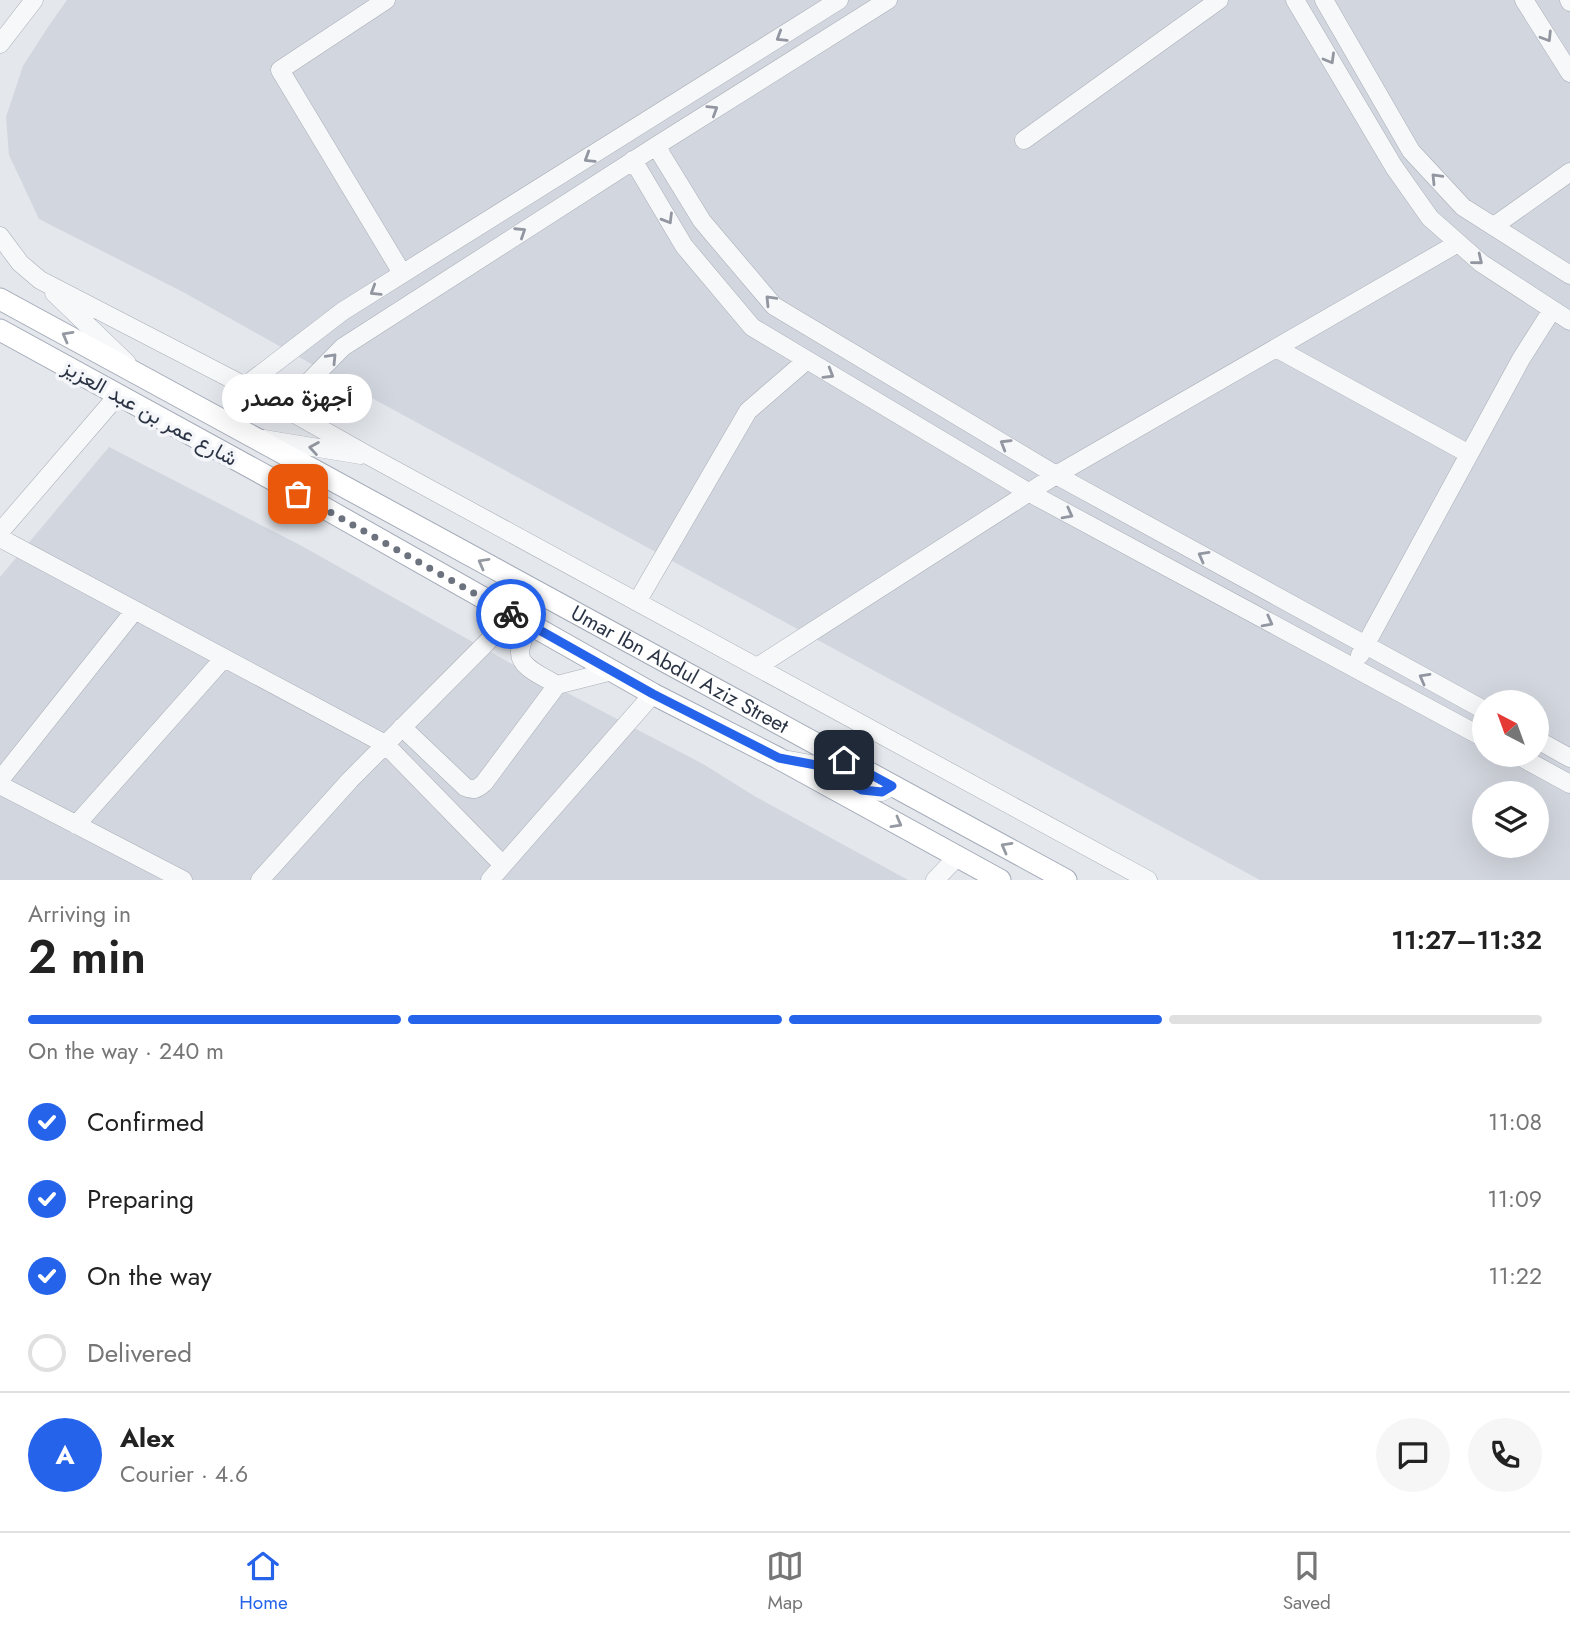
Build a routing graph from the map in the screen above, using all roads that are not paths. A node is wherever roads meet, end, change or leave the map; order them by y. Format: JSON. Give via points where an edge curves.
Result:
{"nodes":[{"id":1,"x":34,"y":0,"type":"edge"},
{"id":2,"x":386,"y":0,"type":"edge"},
{"id":3,"x":839,"y":0,"type":"edge"},
{"id":4,"x":888,"y":0,"type":"edge"},
{"id":5,"x":1219,"y":0,"type":"edge"},
{"id":6,"x":1295,"y":0,"type":"edge"},
{"id":7,"x":1524,"y":0,"type":"edge"},
{"id":8,"x":1330,"y":2,"type":"edge"},
{"id":9,"x":0,"y":44,"type":"edge"},
{"id":10,"x":1570,"y":73,"type":"edge"},
{"id":11,"x":1024,"y":140,"type":"dead end"},
{"id":12,"x":656,"y":146,"type":"junction"},
{"id":13,"x":633,"y":160,"type":"junction"},
{"id":14,"x":1570,"y":172,"type":"edge"},
{"id":15,"x":1494,"y":226,"type":"junction"},
{"id":16,"x":0,"y":236,"type":"edge"},
{"id":17,"x":1458,"y":243,"type":"junction"},
{"id":18,"x":402,"y":273,"type":"junction"},
{"id":19,"x":1570,"y":275,"type":"edge"},
{"id":20,"x":40,"y":280,"type":"junction"},
{"id":21,"x":0,"y":289,"type":"edge"},
{"id":22,"x":0,"y":299,"type":"edge"},
{"id":23,"x":1552,"y":310,"type":"junction"},
{"id":24,"x":22,"y":312,"type":"junction"},
{"id":25,"x":1570,"y":321,"type":"edge"},
{"id":26,"x":0,"y":330,"type":"edge"},
{"id":27,"x":1276,"y":348,"type":"junction"},
{"id":28,"x":807,"y":360,"type":"junction"},
{"id":29,"x":140,"y":375,"type":"junction"},
{"id":30,"x":245,"y":386,"type":"junction"},
{"id":31,"x":117,"y":395,"type":"junction"},
{"id":32,"x":284,"y":407,"type":"junction"},
{"id":33,"x":220,"y":419,"type":"junction"},
{"id":34,"x":256,"y":438,"type":"junction"},
{"id":35,"x":1469,"y":454,"type":"junction"},
{"id":36,"x":371,"y":457,"type":"junction"},
{"id":37,"x":1056,"y":475,"type":"junction"},
{"id":38,"x":1028,"y":492,"type":"junction"},
{"id":39,"x":0,"y":532,"type":"edge"},
{"id":40,"x":0,"y":538,"type":"edge"},
{"id":41,"x":637,"y":602,"type":"junction"},
{"id":42,"x":135,"y":610,"type":"junction"},
{"id":43,"x":521,"y":620,"type":"junction"},
{"id":44,"x":1366,"y":645,"type":"junction"},
{"id":45,"x":224,"y":657,"type":"junction"},
{"id":46,"x":757,"y":667,"type":"junction"},
{"id":47,"x":1353,"y":667,"type":"junction"},
{"id":48,"x":612,"y":671,"type":"junction"},
{"id":49,"x":556,"y":685,"type":"junction"},
{"id":50,"x":653,"y":694,"type":"junction"},
{"id":51,"x":1472,"y":703,"type":"edge"},
{"id":52,"x":402,"y":727,"type":"junction"},
{"id":53,"x":1472,"y":731,"type":"edge"},
{"id":54,"x":385,"y":744,"type":"junction"},
{"id":55,"x":1549,"y":746,"type":"edge"},
{"id":56,"x":779,"y":758,"type":"junction"},
{"id":57,"x":1570,"y":758,"type":"edge"},
{"id":58,"x":1539,"y":767,"type":"edge"},
{"id":59,"x":0,"y":783,"type":"edge"},
{"id":60,"x":1570,"y":784,"type":"edge"},
{"id":61,"x":892,"y":786,"type":"junction"},
{"id":62,"x":76,"y":825,"type":"junction"},
{"id":63,"x":958,"y":856,"type":"junction"},
{"id":64,"x":503,"y":865,"type":"junction"},
{"id":65,"x":183,"y":880,"type":"edge"},
{"id":66,"x":260,"y":880,"type":"edge"},
{"id":67,"x":490,"y":880,"type":"edge"},
{"id":68,"x":935,"y":880,"type":"edge"},
{"id":69,"x":1000,"y":880,"type":"edge"},
{"id":70,"x":1066,"y":880,"type":"edge"},
{"id":71,"x":1148,"y":880,"type":"edge"}],
"edges":[{"from":1,"to":9,"type":"street"},
{"from":2,"to":18,"type":"street","via":[[280,70]]},
{"from":3,"to":18,"type":"street","one_way":true},
{"from":12,"to":4,"type":"street","one_way":true},
{"from":5,"to":11,"type":"street"},
{"from":6,"to":17,"type":"street","one_way":true,"via":[[1394,167],[1430,218]]},
{"from":7,"to":10,"type":"street","one_way":true},
{"from":15,"to":8,"type":"street","one_way":true,"via":[[1463,207],[1411,151]]},
{"from":12,"to":13,"type":"street"},
{"from":37,"to":12,"type":"street","one_way":true,"via":[[774,306],[702,221]]},
{"from":13,"to":28,"type":"street","one_way":true,"via":[[684,246],[752,327]]},
{"from":32,"to":13,"type":"street","one_way":true,"via":[[343,347]]},
{"from":14,"to":15,"type":"street"},
{"from":15,"to":19,"type":"street"},
{"from":16,"to":20,"type":"street"},
{"from":17,"to":23,"type":"street","one_way":true},
{"from":17,"to":27,"type":"street"},
{"from":18,"to":30,"type":"street","one_way":true,"via":[[343,310]]},
{"from":20,"to":29,"type":"street"},
{"from":20,"to":30,"type":"street"},
{"from":21,"to":24,"type":"street"},
{"from":22,"to":24,"type":"main road","name":"شارع عمر بن عبد العزيز"},
{"from":23,"to":25,"type":"street"},
{"from":23,"to":35,"type":"street"},
{"from":29,"to":24,"type":"main road","name":"شارع عمر بن عبد العزيز","one_way":true},
{"from":26,"to":31,"type":"main road","name":"شارع عمر بن عبد العزيز"},
{"from":27,"to":35,"type":"street"},
{"from":27,"to":37,"type":"street"},
{"from":28,"to":38,"type":"street","one_way":true},
{"from":28,"to":41,"type":"street","via":[[748,411]]},
{"from":29,"to":33,"type":"main road","name":"شارع عمر بن عبد العزيز"},
{"from":30,"to":32,"type":"street"},
{"from":31,"to":33,"type":"main road","via":[[133,384],[181,408]]},
{"from":31,"to":39,"type":"street"},
{"from":31,"to":43,"type":"main road","name":"شارع عمر بن عبد العزيز"},
{"from":32,"to":36,"type":"street"},
{"from":33,"to":34,"type":"main road","name":"شارع عمر بن عبد العزيز"},
{"from":36,"to":34,"type":"street","one_way":true},
{"from":61,"to":34,"type":"main road","name":"Umar Ibn Abdul Aziz Street","one_way":true},
{"from":35,"to":44,"type":"street"},
{"from":36,"to":41,"type":"street"},
{"from":37,"to":38,"type":"street"},
{"from":44,"to":37,"type":"street","one_way":true},
{"from":38,"to":46,"type":"street"},
{"from":38,"to":47,"type":"street","one_way":true},
{"from":40,"to":42,"type":"street"},
{"from":41,"to":46,"type":"street"},
{"from":42,"to":45,"type":"street"},
{"from":42,"to":59,"type":"street"},
{"from":43,"to":48,"type":"main road","name":"شارع عمر بن عبد العزيز"},
{"from":43,"to":49,"type":"street","via":[[524,664]]},
{"from":43,"to":52,"type":"street"},
{"from":44,"to":47,"type":"street"},
{"from":51,"to":44,"type":"street","one_way":true},
{"from":45,"to":54,"type":"street"},
{"from":45,"to":62,"type":"street"},
{"from":46,"to":71,"type":"street"},
{"from":47,"to":53,"type":"street"},
{"from":48,"to":49,"type":"street"},
{"from":48,"to":50,"type":"main road","name":"شارع عمر بن عبد العزيز"},
{"from":49,"to":52,"type":"street","via":[[478,789],[465,788]]},
{"from":50,"to":56,"type":"main road","name":"شارع عمر بن عبد العزيز"},
{"from":50,"to":64,"type":"street"},
{"from":52,"to":54,"type":"street"},
{"from":54,"to":64,"type":"street"},
{"from":54,"to":66,"type":"street"},
{"from":55,"to":57,"type":"street"},
{"from":56,"to":61,"type":"street","via":[[816,765],[862,790],[882,792]]},
{"from":56,"to":63,"type":"main road","name":"شارع عمر بن عبد العزيز","one_way":true},
{"from":58,"to":60,"type":"street"},
{"from":59,"to":62,"type":"street"},
{"from":70,"to":61,"type":"main road","name":"Umar Ibn Abdul Aziz Street","one_way":true},
{"from":62,"to":65,"type":"street"},
{"from":63,"to":68,"type":"street"},
{"from":63,"to":69,"type":"main road","name":"شارع عمر بن عبد العزيز"},
{"from":64,"to":67,"type":"street"}]}
